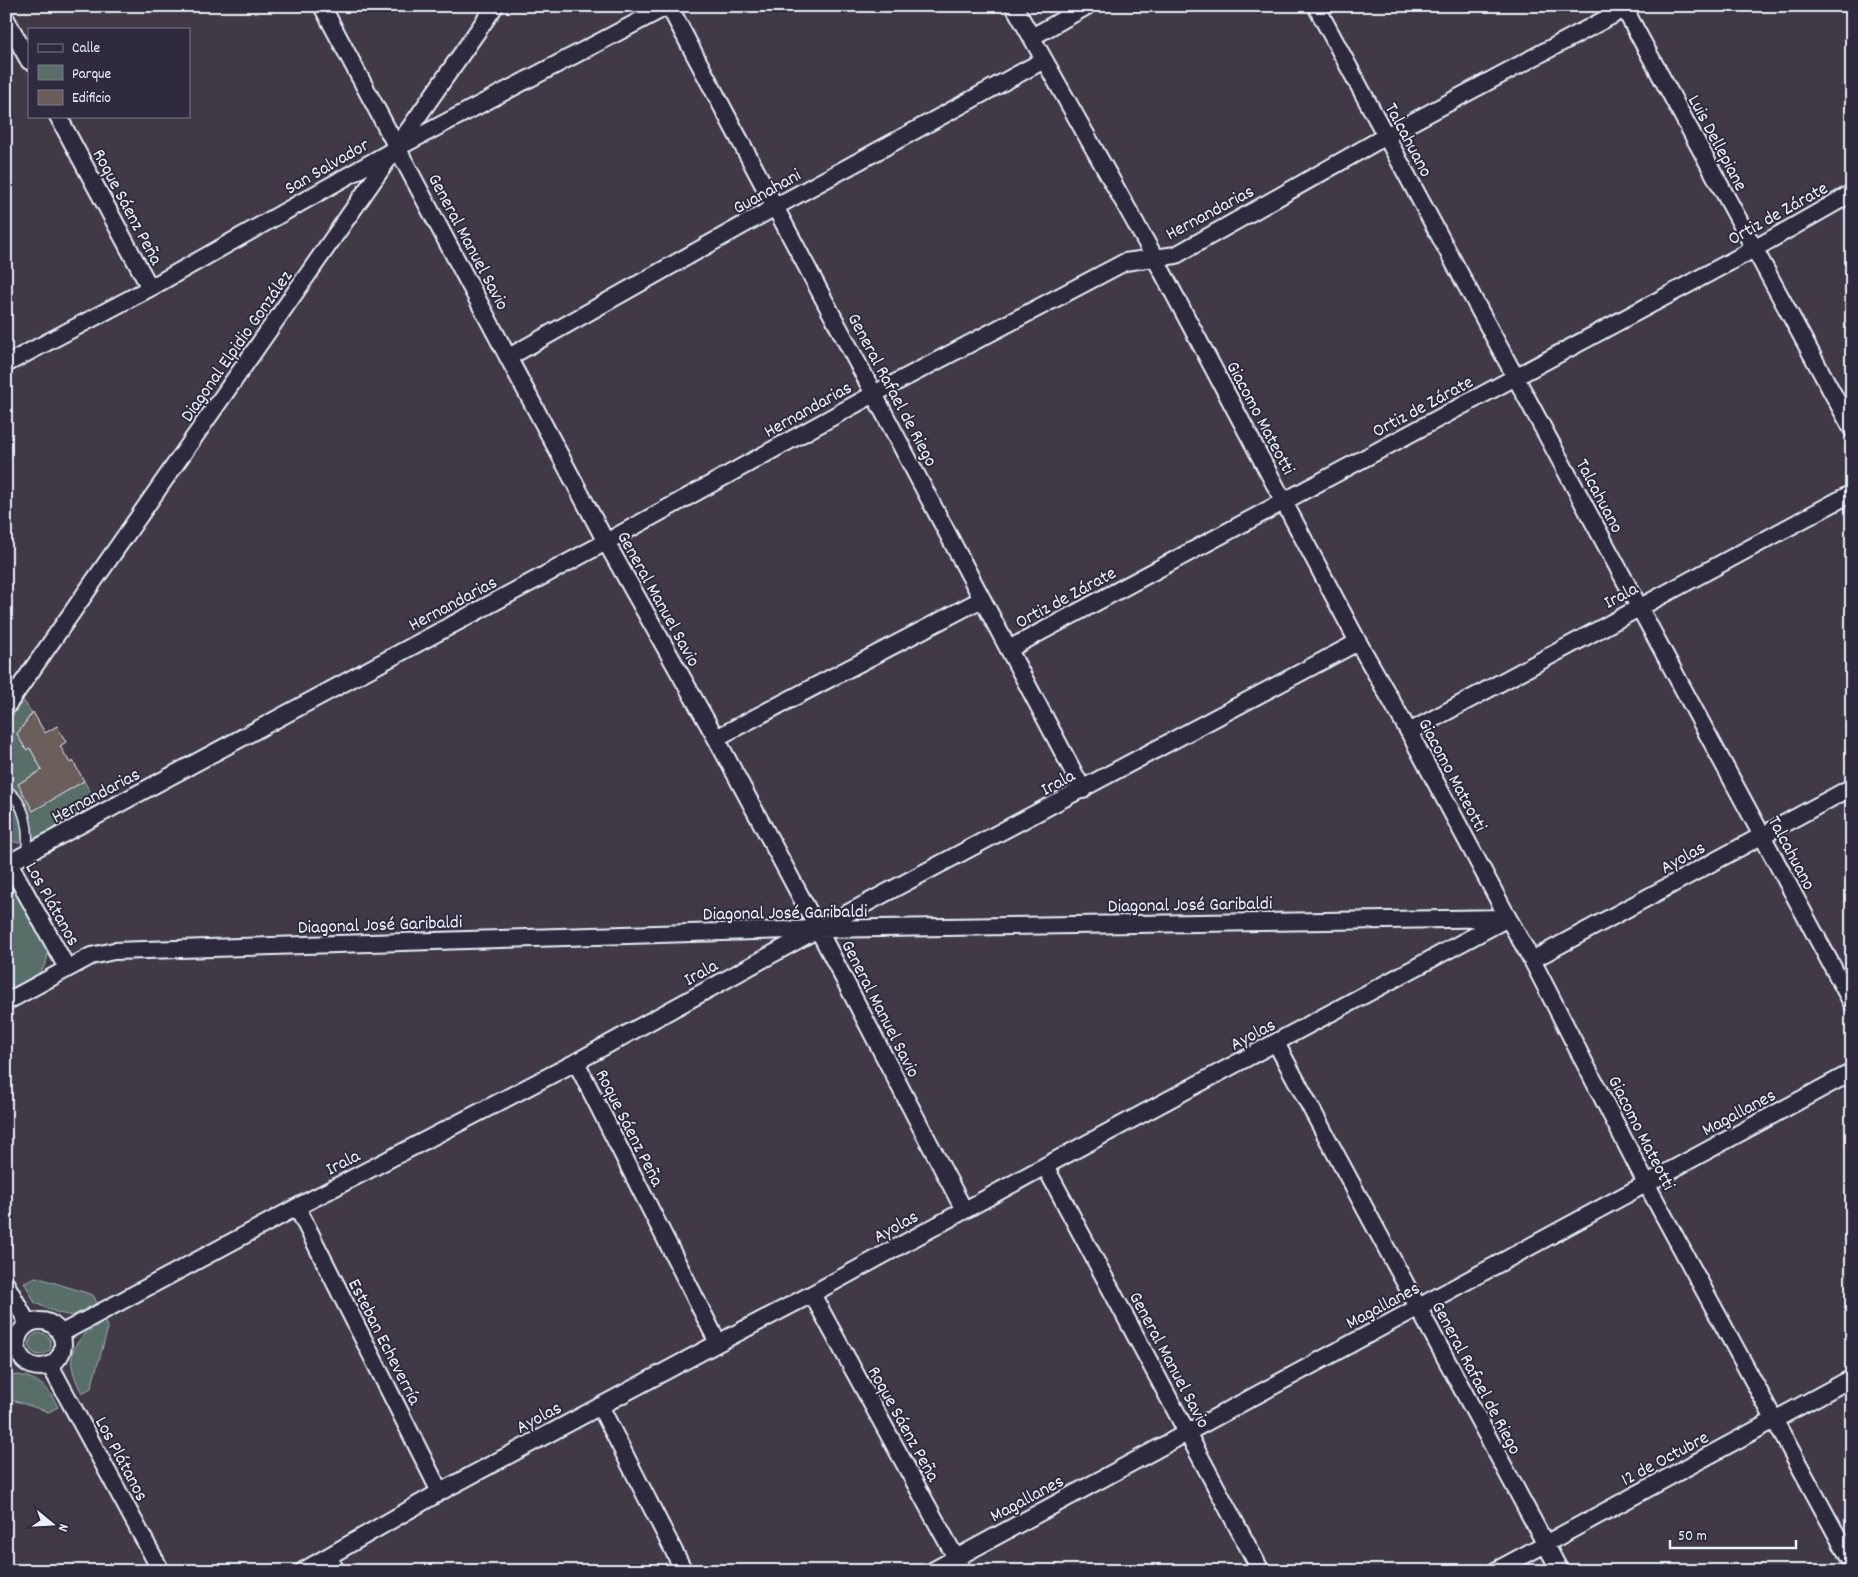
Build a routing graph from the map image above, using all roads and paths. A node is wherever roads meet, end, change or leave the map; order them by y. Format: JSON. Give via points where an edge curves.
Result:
{"nodes":[{"id":1,"x":322,"y":6,"type":"edge"},
{"id":2,"x":494,"y":6,"type":"edge"},
{"id":3,"x":668,"y":6,"type":"edge"},
{"id":4,"x":1014,"y":6,"type":"edge"},
{"id":5,"x":1087,"y":6,"type":"edge"},
{"id":6,"x":1316,"y":6,"type":"edge"},
{"id":7,"x":1626,"y":7,"type":"edge"},
{"id":8,"x":6,"y":19,"type":"edge"},
{"id":9,"x":1032,"y":36,"type":"junction"},
{"id":10,"x":28,"y":59,"type":"edge"},
{"id":11,"x":1044,"y":60,"type":"junction"},
{"id":12,"x":59,"y":118,"type":"edge"},
{"id":13,"x":1386,"y":136,"type":"junction"},
{"id":14,"x":398,"y":148,"type":"junction"},
{"id":15,"x":1852,"y":193,"type":"edge"},
{"id":16,"x":775,"y":207,"type":"junction"},
{"id":17,"x":1754,"y":249,"type":"junction"},
{"id":18,"x":1155,"y":258,"type":"junction"},
{"id":19,"x":150,"y":288,"type":"junction"},
{"id":20,"x":509,"y":357,"type":"junction"},
{"id":21,"x":8,"y":358,"type":"edge"},
{"id":22,"x":1515,"y":378,"type":"junction"},
{"id":23,"x":874,"y":394,"type":"junction"},
{"id":24,"x":1852,"y":430,"type":"edge"},
{"id":25,"x":1852,"y":493,"type":"edge"},
{"id":26,"x":1284,"y":501,"type":"junction"},
{"id":27,"x":606,"y":542,"type":"junction"},
{"id":28,"x":982,"y":599,"type":"junction"},
{"id":29,"x":1639,"y":607,"type":"junction"},
{"id":30,"x":1358,"y":642,"type":"junction"},
{"id":31,"x":1009,"y":649,"type":"junction"},
{"id":32,"x":6,"y":707,"type":"edge"},
{"id":33,"x":1409,"y":732,"type":"junction"},
{"id":34,"x":716,"y":738,"type":"junction"},
{"id":35,"x":1852,"y":787,"type":"edge"},
{"id":36,"x":6,"y":790,"type":"edge"},
{"id":37,"x":1083,"y":790,"type":"junction"},
{"id":38,"x":1762,"y":835,"type":"junction"},
{"id":39,"x":26,"y":854,"type":"junction"},
{"id":40,"x":8,"y":860,"type":"edge"},
{"id":41,"x":1508,"y":918,"type":"junction"},
{"id":42,"x":818,"y":929,"type":"junction"},
{"id":43,"x":1532,"y":960,"type":"junction"},
{"id":44,"x":67,"y":968,"type":"junction"},
{"id":45,"x":6,"y":1002,"type":"edge"},
{"id":46,"x":1852,"y":1003,"type":"edge"},
{"id":47,"x":1276,"y":1043,"type":"junction"},
{"id":48,"x":576,"y":1062,"type":"junction"},
{"id":49,"x":1852,"y":1072,"type":"edge"},
{"id":50,"x":1045,"y":1166,"type":"junction"},
{"id":51,"x":1646,"y":1183,"type":"junction"},
{"id":52,"x":296,"y":1207,"type":"junction"},
{"id":53,"x":964,"y":1210,"type":"junction"},
{"id":54,"x":6,"y":1284,"type":"edge"},
{"id":55,"x":812,"y":1294,"type":"junction"},
{"id":56,"x":1418,"y":1307,"type":"junction"},
{"id":57,"x":28,"y":1324,"type":"junction"},
{"id":58,"x":60,"y":1334,"type":"junction"},
{"id":59,"x":718,"y":1343,"type":"junction"},
{"id":60,"x":13,"y":1360,"type":"edge"},
{"id":61,"x":50,"y":1365,"type":"junction"},
{"id":62,"x":1852,"y":1378,"type":"edge"},
{"id":63,"x":600,"y":1406,"type":"junction"},
{"id":64,"x":1774,"y":1420,"type":"junction"},
{"id":65,"x":1187,"y":1432,"type":"junction"},
{"id":66,"x":440,"y":1492,"type":"junction"},
{"id":67,"x":1546,"y":1543,"type":"junction"},
{"id":68,"x":1852,"y":1563,"type":"edge"},
{"id":69,"x":332,"y":1564,"type":"edge"},
{"id":70,"x":959,"y":1564,"type":"edge"},
{"id":71,"x":161,"y":1571,"type":"edge"},
{"id":72,"x":303,"y":1571,"type":"edge"},
{"id":73,"x":684,"y":1571,"type":"edge"},
{"id":74,"x":932,"y":1571,"type":"edge"},
{"id":75,"x":1261,"y":1571,"type":"edge"},
{"id":76,"x":1495,"y":1571,"type":"edge"},
{"id":77,"x":1560,"y":1571,"type":"edge"}],
"edges":[{"from":1,"to":14,"type":"street","name":"General Manuel Savio"},
{"from":2,"to":14,"type":"street","name":"Diagonal Elpidio González"},
{"from":3,"to":14,"type":"street","name":"San Salvador"},
{"from":3,"to":16,"type":"street","name":"General Rafael de Riego"},
{"from":4,"to":9,"type":"street","name":"Giacomo Mateotti"},
{"from":5,"to":9,"type":"street"},
{"from":6,"to":13,"type":"street","name":"Talcahuano"},
{"from":7,"to":13,"type":"street","name":"Hernandarias"},
{"from":7,"to":17,"type":"street","name":"Luis Dellepiane"},
{"from":8,"to":10,"type":"street"},
{"from":9,"to":11,"type":"street","name":"Giacomo Mateotti"},
{"from":11,"to":16,"type":"street","name":"Guanahani"},
{"from":11,"to":18,"type":"street","name":"Giacomo Mateotti"},
{"from":12,"to":19,"type":"street","name":"Roque Sáenz Peña"},
{"from":13,"to":18,"type":"street","name":"Hernandarias","via":[[1176,255]]},
{"from":13,"to":22,"type":"street","name":"Talcahuano"},
{"from":14,"to":19,"type":"street","name":"San Salvador"},
{"from":14,"to":20,"type":"street","name":"General Manuel Savio"},
{"from":14,"to":32,"type":"street","name":"Diagonal Elpidio González"},
{"from":15,"to":17,"type":"street","name":"Ortiz de Zárate"},
{"from":16,"to":20,"type":"street","name":"Guanahani"},
{"from":16,"to":23,"type":"street","name":"General Rafael de Riego"},
{"from":17,"to":22,"type":"street","name":"Ortiz de Zárate"},
{"from":17,"to":24,"type":"street","name":"Luis Dellepiane"},
{"from":18,"to":23,"type":"street","name":"Hernandarias","via":[[1125,262]]},
{"from":18,"to":26,"type":"street","name":"Giacomo Mateotti"},
{"from":19,"to":21,"type":"street","name":"San Salvador"},
{"from":20,"to":27,"type":"street","name":"General Manuel Savio"},
{"from":22,"to":26,"type":"street","name":"Ortiz de Zárate"},
{"from":22,"to":29,"type":"street","name":"Talcahuano"},
{"from":23,"to":27,"type":"street","name":"Hernandarias"},
{"from":23,"to":28,"type":"street","name":"General Rafael de Riego"},
{"from":25,"to":29,"type":"street","name":"Irala"},
{"from":26,"to":30,"type":"street","name":"Giacomo Mateotti"},
{"from":26,"to":31,"type":"street","name":"Ortiz de Zárate"},
{"from":27,"to":34,"type":"street","name":"General Manuel Savio"},
{"from":27,"to":39,"type":"street","name":"Hernandarias"},
{"from":28,"to":31,"type":"street","name":"General Rafael de Riego"},
{"from":28,"to":34,"type":"street"},
{"from":29,"to":33,"type":"street","name":"Irala"},
{"from":29,"to":38,"type":"street","name":"Talcahuano"},
{"from":30,"to":33,"type":"street","name":"Giacomo Mateotti"},
{"from":30,"to":37,"type":"street","name":"Irala"},
{"from":31,"to":37,"type":"street","name":"General Rafael de Riego"},
{"from":33,"to":41,"type":"street","name":"Giacomo Mateotti"},
{"from":34,"to":42,"type":"street","name":"General Manuel Savio"},
{"from":35,"to":38,"type":"street","name":"Ayolas"},
{"from":36,"to":39,"type":"lane","via":[[12,794],[24,816],[28,842]]},
{"from":37,"to":42,"type":"street","name":"Irala"},
{"from":38,"to":43,"type":"street","name":"Ayolas"},
{"from":38,"to":46,"type":"street","name":"Talcahuano"},
{"from":39,"to":40,"type":"street","name":"Hernandarias"},
{"from":40,"to":44,"type":"street","name":"Los Plátanos"},
{"from":41,"to":42,"type":"street","name":"Diagonal José Garibaldi"},
{"from":41,"to":43,"type":"street","name":"Giacomo Mateotti"},
{"from":41,"to":47,"type":"street","name":"Ayolas"},
{"from":42,"to":44,"type":"street","name":"Diagonal José Garibaldi","via":[[114,951],[91,956]]},
{"from":42,"to":48,"type":"street","name":"Irala"},
{"from":42,"to":53,"type":"street","name":"General Manuel Savio"},
{"from":43,"to":51,"type":"street","name":"Giacomo Mateotti"},
{"from":44,"to":45,"type":"street"},
{"from":47,"to":50,"type":"street","name":"Ayolas"},
{"from":47,"to":56,"type":"street","name":"General Rafael de Riego"},
{"from":48,"to":52,"type":"street","name":"Irala"},
{"from":48,"to":59,"type":"street","name":"Roque Sáenz Peña"},
{"from":49,"to":51,"type":"street","name":"Magallanes"},
{"from":50,"to":53,"type":"street","name":"Ayolas"},
{"from":50,"to":65,"type":"street","name":"General Manuel Savio"},
{"from":51,"to":56,"type":"street","name":"Magallanes"},
{"from":51,"to":64,"type":"street","name":"Giacomo Mateotti"},
{"from":52,"to":58,"type":"street","name":"Irala"},
{"from":52,"to":66,"type":"street","name":"Esteban Echeverría"},
{"from":53,"to":55,"type":"street","name":"Ayolas"},
{"from":54,"to":57,"type":"street"},
{"from":55,"to":59,"type":"street","name":"Ayolas"},
{"from":55,"to":70,"type":"street","name":"Roque Sáenz Peña"},
{"from":56,"to":65,"type":"street","name":"Magallanes"},
{"from":56,"to":67,"type":"street","name":"General Rafael de Riego"},
{"from":57,"to":58,"type":"street","via":[[48,1323]]},
{"from":57,"to":60,"type":"street","via":[[18,1338]]},
{"from":58,"to":61,"type":"street","via":[[62,1351]]},
{"from":59,"to":63,"type":"street","name":"Ayolas"},
{"from":60,"to":61,"type":"street","via":[[35,1367]]},
{"from":61,"to":71,"type":"street","name":"Los Plátanos"},
{"from":62,"to":64,"type":"street","name":"12 de Octubre"},
{"from":63,"to":66,"type":"street","name":"Ayolas"},
{"from":63,"to":73,"type":"street"},
{"from":64,"to":67,"type":"street","name":"12 de Octubre"},
{"from":64,"to":68,"type":"street","name":"Giacomo Mateotti"},
{"from":65,"to":70,"type":"street","name":"Magallanes"},
{"from":65,"to":75,"type":"street","name":"General Manuel Savio"},
{"from":66,"to":69,"type":"street","name":"Ayolas"},
{"from":67,"to":76,"type":"street","name":"12 de Octubre"},
{"from":67,"to":77,"type":"street","name":"General Rafael de Riego"},
{"from":69,"to":72,"type":"street","name":"Ayolas"},
{"from":70,"to":74,"type":"street","name":"Magallanes"}]}
